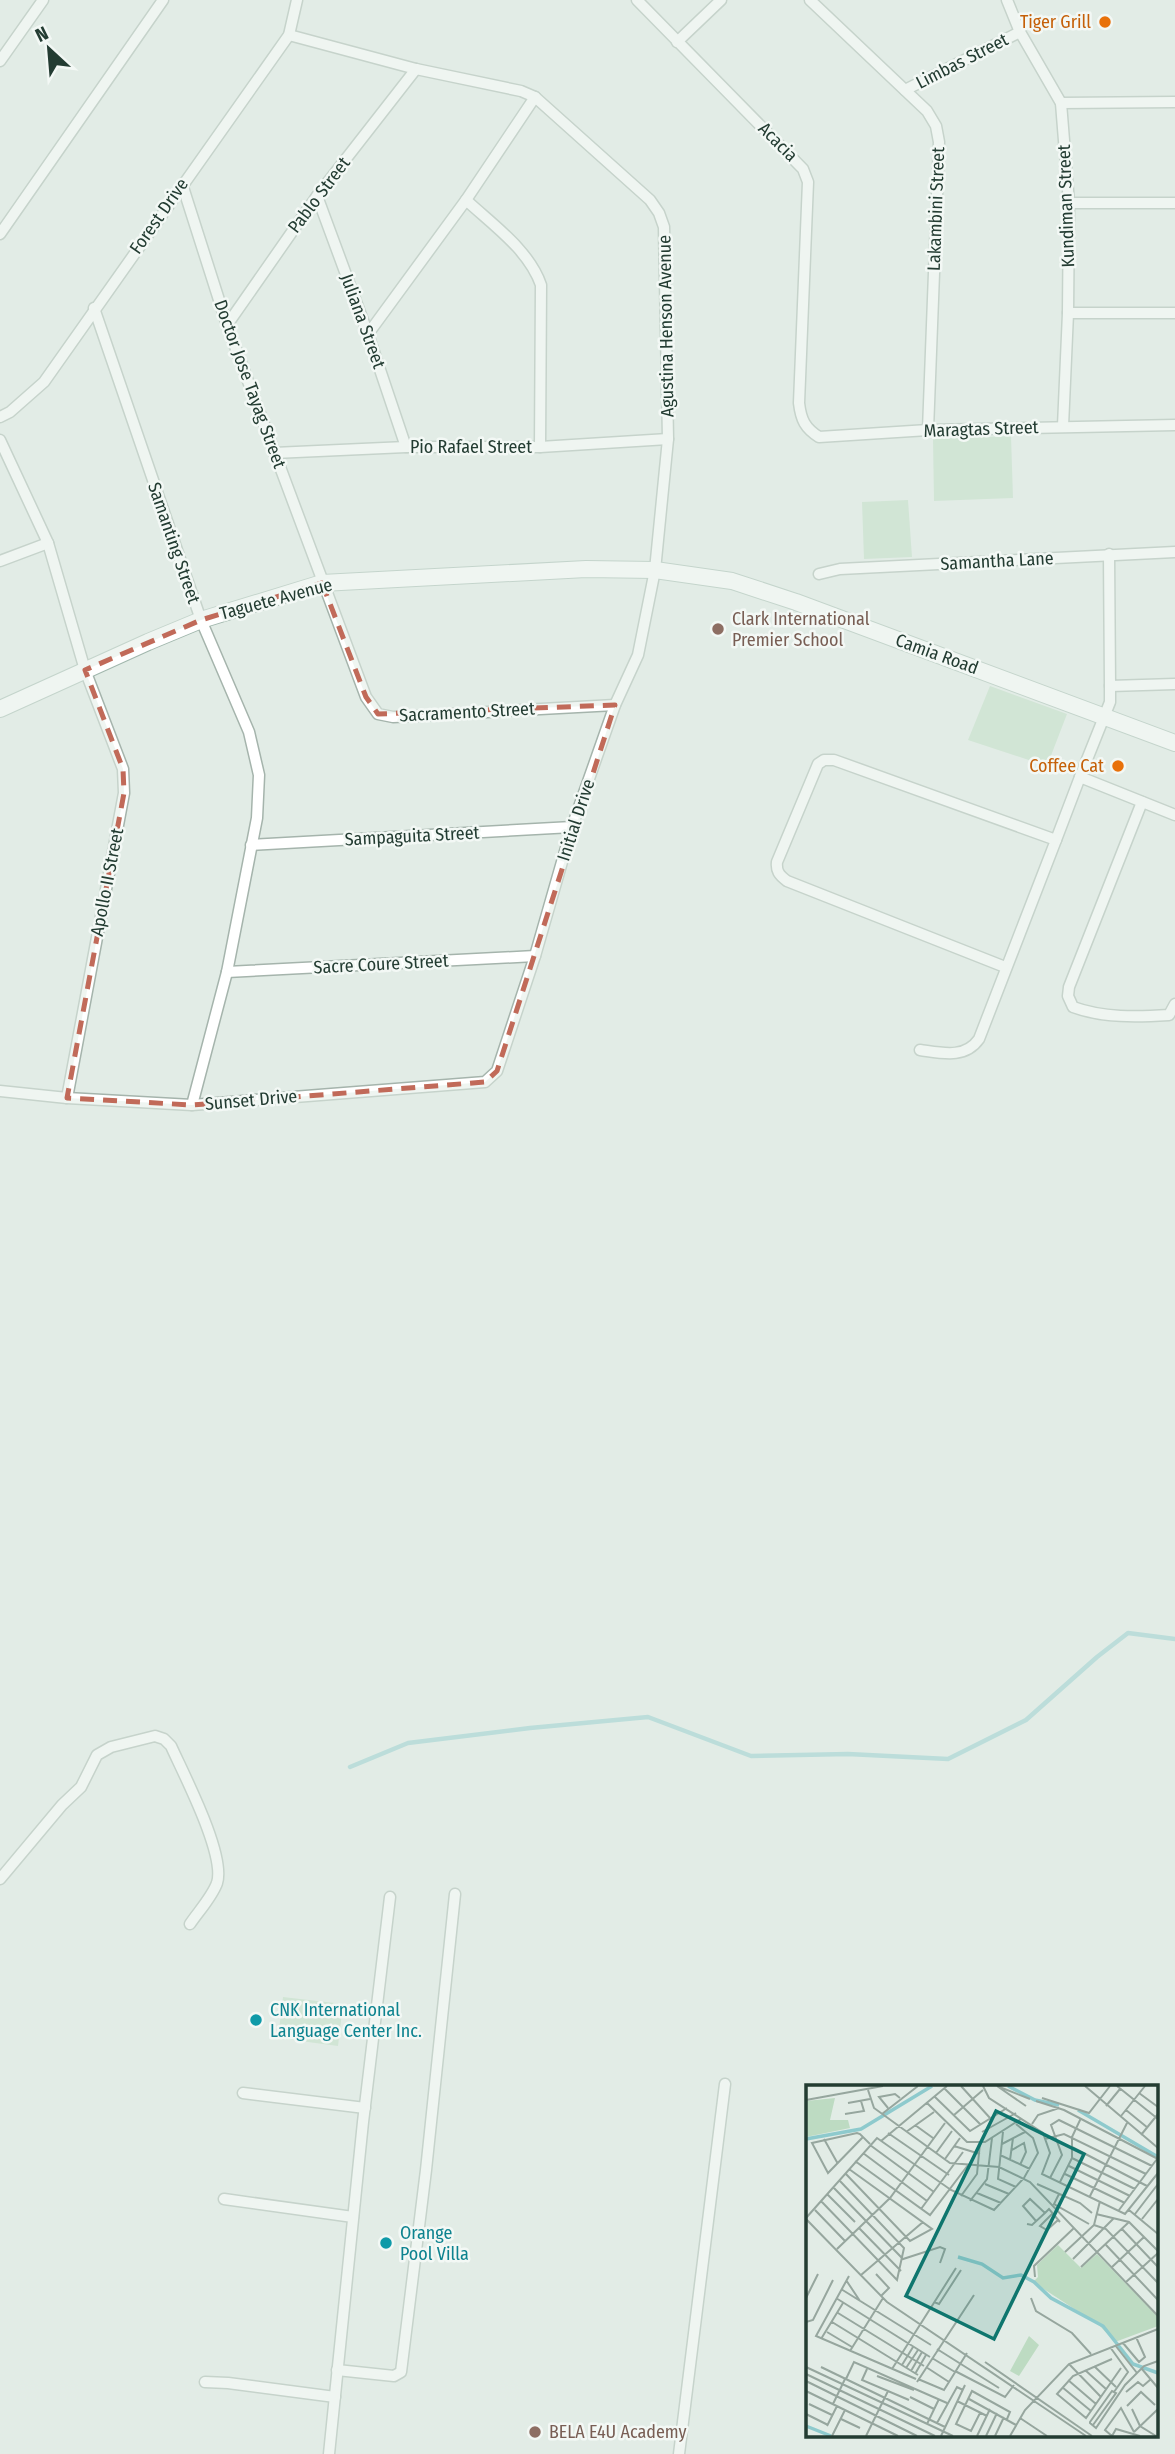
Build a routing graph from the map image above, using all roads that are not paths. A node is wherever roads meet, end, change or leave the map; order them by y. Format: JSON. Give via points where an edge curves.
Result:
{"nodes":[{"id":1,"x":43,"y":0,"type":"edge"},
{"id":2,"x":163,"y":0,"type":"edge"},
{"id":3,"x":297,"y":0,"type":"edge"},
{"id":4,"x":637,"y":0,"type":"edge"},
{"id":5,"x":721,"y":0,"type":"edge"},
{"id":6,"x":810,"y":0,"type":"edge"},
{"id":7,"x":1007,"y":0,"type":"edge"},
{"id":8,"x":1020,"y":32,"type":"junction"},
{"id":9,"x":289,"y":35,"type":"junction"},
{"id":10,"x":677,"y":42,"type":"junction"},
{"id":11,"x":0,"y":61,"type":"edge"},
{"id":12,"x":416,"y":69,"type":"junction"},
{"id":13,"x":905,"y":90,"type":"junction"},
{"id":14,"x":535,"y":97,"type":"junction"},
{"id":15,"x":1175,"y":102,"type":"edge"},
{"id":16,"x":1061,"y":103,"type":"junction"},
{"id":17,"x":182,"y":184,"type":"junction"},
{"id":18,"x":317,"y":196,"type":"junction"},
{"id":19,"x":466,"y":200,"type":"junction"},
{"id":20,"x":1069,"y":203,"type":"junction"},
{"id":21,"x":1175,"y":204,"type":"edge"},
{"id":22,"x":0,"y":234,"type":"edge"},
{"id":23,"x":94,"y":308,"type":"junction"},
{"id":24,"x":1068,"y":313,"type":"junction"},
{"id":25,"x":1175,"y":313,"type":"edge"},
{"id":26,"x":227,"y":325,"type":"junction"},
{"id":27,"x":369,"y":334,"type":"junction"},
{"id":28,"x":800,"y":414,"type":"joint"},
{"id":29,"x":0,"y":417,"type":"edge"},
{"id":30,"x":1175,"y":425,"type":"edge"},
{"id":31,"x":1063,"y":426,"type":"junction"},
{"id":32,"x":928,"y":430,"type":"junction"},
{"id":33,"x":668,"y":439,"type":"junction"},
{"id":34,"x":0,"y":440,"type":"edge"},
{"id":35,"x":406,"y":447,"type":"junction"},
{"id":36,"x":540,"y":447,"type":"junction"},
{"id":37,"x":274,"y":453,"type":"junction"},
{"id":38,"x":48,"y":543,"type":"junction"},
{"id":39,"x":1175,"y":552,"type":"edge"},
{"id":40,"x":1109,"y":554,"type":"junction"},
{"id":41,"x":0,"y":561,"type":"edge"},
{"id":42,"x":655,"y":570,"type":"junction"},
{"id":43,"x":819,"y":575,"type":"dead end"},
{"id":44,"x":322,"y":583,"type":"junction"},
{"id":45,"x":201,"y":620,"type":"junction"},
{"id":46,"x":85,"y":670,"type":"junction"},
{"id":47,"x":1175,"y":684,"type":"edge"},
{"id":48,"x":1111,"y":686,"type":"junction"},
{"id":49,"x":615,"y":705,"type":"junction"},
{"id":50,"x":0,"y":709,"type":"edge"},
{"id":51,"x":1105,"y":716,"type":"junction"},
{"id":52,"x":1175,"y":743,"type":"edge"},
{"id":53,"x":1080,"y":777,"type":"junction"},
{"id":54,"x":1142,"y":802,"type":"junction"},
{"id":55,"x":1175,"y":815,"type":"edge"},
{"id":56,"x":572,"y":827,"type":"junction"},
{"id":57,"x":1056,"y":840,"type":"junction"},
{"id":58,"x":251,"y":845,"type":"junction"},
{"id":59,"x":535,"y":956,"type":"junction"},
{"id":60,"x":1005,"y":967,"type":"junction"},
{"id":61,"x":227,"y":972,"type":"junction"},
{"id":62,"x":1175,"y":1004,"type":"edge"},
{"id":63,"x":920,"y":1050,"type":"dead end"},
{"id":64,"x":497,"y":1071,"type":"joint"},
{"id":65,"x":0,"y":1091,"type":"edge"},
{"id":66,"x":67,"y":1098,"type":"junction"},
{"id":67,"x":192,"y":1105,"type":"junction"},
{"id":68,"x":0,"y":1879,"type":"edge"},
{"id":69,"x":455,"y":1894,"type":"dead end"},
{"id":70,"x":390,"y":1897,"type":"dead end"},
{"id":71,"x":190,"y":1924,"type":"dead end"},
{"id":72,"x":724,"y":2084,"type":"dead end"},
{"id":73,"x":243,"y":2093,"type":"dead end"},
{"id":74,"x":365,"y":2108,"type":"junction"},
{"id":75,"x":224,"y":2199,"type":"dead end"},
{"id":76,"x":353,"y":2217,"type":"junction"},
{"id":77,"x":337,"y":2370,"type":"junction"},
{"id":78,"x":205,"y":2382,"type":"dead end"},
{"id":79,"x":335,"y":2397,"type":"junction"},
{"id":80,"x":329,"y":2454,"type":"edge"},
{"id":81,"x":679,"y":2454,"type":"edge"}],
"edges":[{"from":1,"to":11,"type":"street"},
{"from":2,"to":22,"type":"street"},
{"from":3,"to":9,"type":"street","name":"Forest Drive"},
{"from":4,"to":10,"type":"street","name":"Acacia"},
{"from":5,"to":10,"type":"street"},
{"from":6,"to":13,"type":"street","name":"Lakambini Street"},
{"from":7,"to":8,"type":"street","name":"Kundiman Street"},
{"from":8,"to":13,"type":"street","name":"Limbas Street"},
{"from":8,"to":16,"type":"street","name":"Kundiman Street"},
{"from":9,"to":12,"type":"street","name":"Agustina Henson Avenue"},
{"from":9,"to":17,"type":"street","name":"Forest Drive"},
{"from":10,"to":28,"type":"street","name":"Acacia","via":[[797,161],[808,182]]},
{"from":12,"to":14,"type":"street","name":"Agustina Henson Avenue"},
{"from":12,"to":18,"type":"street","name":"Pablo Street"},
{"from":13,"to":32,"type":"street","name":"Lakambini Street","via":[[932,119],[939,142]]},
{"from":14,"to":19,"type":"street"},
{"from":14,"to":33,"type":"street","name":"Agustina Henson Avenue","via":[[659,213],[664,228]]},
{"from":15,"to":16,"type":"street"},
{"from":16,"to":20,"type":"street","name":"Kundiman Street"},
{"from":17,"to":23,"type":"street","name":"Forest Drive"},
{"from":17,"to":26,"type":"street","name":"Doctor Jose Tayag Street"},
{"from":18,"to":26,"type":"street","name":"Pablo Street"},
{"from":18,"to":27,"type":"street","name":"Juliana Street"},
{"from":19,"to":27,"type":"street"},
{"from":19,"to":36,"type":"street","via":[[527,257],[541,285]]},
{"from":20,"to":21,"type":"street"},
{"from":20,"to":24,"type":"street","name":"Kundiman Street"},
{"from":23,"to":29,"type":"street","name":"Forest Drive","via":[[44,382]]},
{"from":23,"to":45,"type":"street","name":"Samanting Street"},
{"from":24,"to":25,"type":"street"},
{"from":24,"to":31,"type":"street","name":"Kundiman Street"},
{"from":26,"to":37,"type":"street","name":"Doctor Jose Tayag Street"},
{"from":27,"to":35,"type":"street","name":"Juliana Street"},
{"from":28,"to":32,"type":"street","name":"Maragtas Street","via":[[806,428],[819,438]]},
{"from":30,"to":31,"type":"street","name":"Maragtas Street"},
{"from":31,"to":32,"type":"street","name":"Maragtas Street"},
{"from":33,"to":36,"type":"street","name":"Pio Rafael Street"},
{"from":33,"to":42,"type":"street","name":"Agustina Henson Avenue"},
{"from":34,"to":38,"type":"street","name":"Apollo II Street"},
{"from":35,"to":36,"type":"street","name":"Pio Rafael Street"},
{"from":35,"to":37,"type":"street","name":"Pio Rafael Street"},
{"from":37,"to":44,"type":"street","name":"Doctor Jose Tayag Street"},
{"from":38,"to":41,"type":"street"},
{"from":38,"to":46,"type":"street","name":"Apollo II Street"},
{"from":39,"to":40,"type":"street","name":"Samantha Lane"},
{"from":40,"to":43,"type":"street","name":"Samantha Lane","via":[[840,569]]},
{"from":40,"to":48,"type":"street"},
{"from":42,"to":44,"type":"street","name":"Taguete Avenue","via":[[586,569]]},
{"from":42,"to":49,"type":"street","name":"Initial Drive","via":[[638,655]]},
{"from":42,"to":51,"type":"street","name":"Camia Road","via":[[758,590]]},
{"from":44,"to":45,"type":"street","name":"Taguete Avenue"},
{"from":44,"to":49,"type":"street","name":"Sacramento Street","via":[[366,696],[378,714],[393,717]]},
{"from":45,"to":46,"type":"street","name":"Taguete Avenue"},
{"from":45,"to":58,"type":"street","name":"Samanting Street","via":[[249,732],[259,775]]},
{"from":46,"to":50,"type":"street","name":"Taguete Avenue"},
{"from":46,"to":66,"type":"street","name":"Apollo II Street","via":[[123,769],[124,793]]},
{"from":47,"to":48,"type":"street"},
{"from":48,"to":51,"type":"street"},
{"from":49,"to":56,"type":"street","name":"Initial Drive"},
{"from":51,"to":52,"type":"street","name":"Camia Road"},
{"from":51,"to":53,"type":"street"},
{"from":53,"to":54,"type":"street"},
{"from":53,"to":57,"type":"street"},
{"from":54,"to":55,"type":"street"},
{"from":54,"to":62,"type":"street","via":[[1068,996],[1073,1007],[1092,1014],[1169,1015]]},
{"from":56,"to":58,"type":"street","name":"Sampaguita Street"},
{"from":56,"to":59,"type":"street","name":"Initial Drive"},
{"from":57,"to":60,"type":"street"},
{"from":57,"to":60,"type":"street","via":[[828,759],[814,770],[777,862],[779,876],[786,881]]},
{"from":58,"to":61,"type":"street","name":"Samanting Street"},
{"from":59,"to":61,"type":"street","name":"Sacre Coure Street"},
{"from":59,"to":64,"type":"street","name":"Initial Drive"},
{"from":60,"to":63,"type":"street","via":[[974,1047],[960,1053]]},
{"from":61,"to":67,"type":"street","name":"Samanting Street"},
{"from":64,"to":67,"type":"street","name":"Sunset Drive","via":[[485,1083]]},
{"from":65,"to":66,"type":"street","name":"Sunset Drive"},
{"from":66,"to":67,"type":"street","name":"Sunset Drive"},
{"from":68,"to":71,"type":"street","via":[[81,1787],[97,1755],[155,1736],[171,1746],[219,1866],[217,1884]]},
{"from":69,"to":77,"type":"street","via":[[401,2372],[394,2376]]},
{"from":70,"to":74,"type":"street"},
{"from":72,"to":81,"type":"street"},
{"from":73,"to":74,"type":"street"},
{"from":74,"to":76,"type":"street"},
{"from":75,"to":76,"type":"street"},
{"from":76,"to":77,"type":"street"},
{"from":77,"to":79,"type":"street"},
{"from":78,"to":79,"type":"street"},
{"from":79,"to":80,"type":"street"}]}
